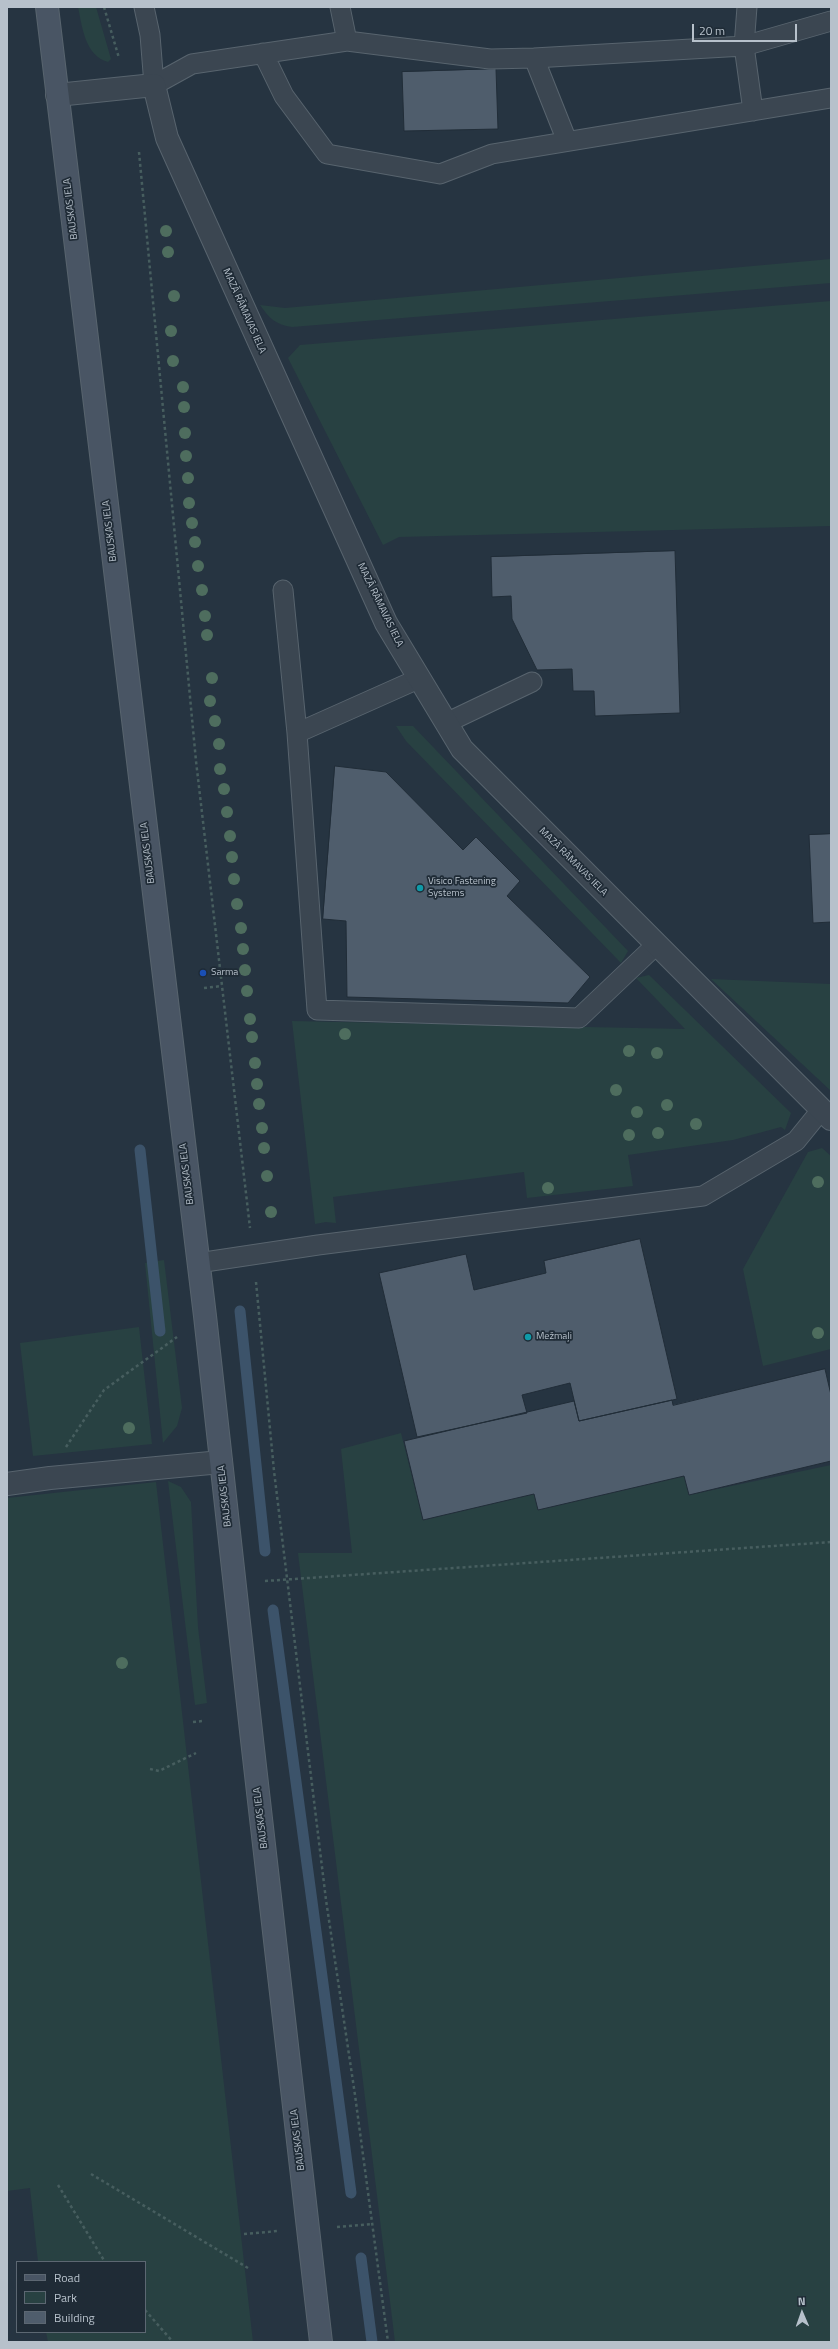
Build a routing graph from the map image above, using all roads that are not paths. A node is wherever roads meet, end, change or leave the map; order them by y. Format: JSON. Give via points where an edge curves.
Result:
{"nodes":[{"id":1,"x":47,"y":7,"type":"edge"},
{"id":2,"x":144,"y":7,"type":"edge"},
{"id":3,"x":340,"y":7,"type":"edge"},
{"id":4,"x":747,"y":7,"type":"edge"},
{"id":5,"x":831,"y":21,"type":"edge"},
{"id":6,"x":347,"y":41,"type":"junction"},
{"id":7,"x":744,"y":46,"type":"junction"},
{"id":8,"x":263,"y":53,"type":"junction"},
{"id":9,"x":534,"y":58,"type":"junction"},
{"id":10,"x":154,"y":86,"type":"junction"},
{"id":11,"x":57,"y":95,"type":"junction"},
{"id":12,"x":831,"y":98,"type":"edge"},
{"id":13,"x":753,"y":111,"type":"junction"},
{"id":14,"x":567,"y":141,"type":"junction"},
{"id":15,"x":283,"y":590,"type":"dead end"},
{"id":16,"x":418,"y":679,"type":"junction"},
{"id":17,"x":532,"y":682,"type":"dead end"},
{"id":18,"x":446,"y":723,"type":"junction"},
{"id":19,"x":297,"y":733,"type":"junction"},
{"id":20,"x":656,"y":945,"type":"junction"},
{"id":21,"x":826,"y":1114,"type":"edge"},
{"id":22,"x":198,"y":1263,"type":"junction"},
{"id":23,"x":221,"y":1462,"type":"junction"},
{"id":24,"x":7,"y":1484,"type":"edge"},
{"id":25,"x":322,"y":2342,"type":"edge"}],
"edges":[{"from":1,"to":11,"type":"main road","name":"BAUSKAS IELA"},
{"from":2,"to":10,"type":"lane","via":[[150,35]]},
{"from":3,"to":6,"type":"lane"},
{"from":4,"to":7,"type":"lane"},
{"from":5,"to":7,"type":"lane"},
{"from":6,"to":8,"type":"lane"},
{"from":6,"to":9,"type":"lane","via":[[490,58]]},
{"from":7,"to":9,"type":"lane"},
{"from":7,"to":13,"type":"lane"},
{"from":8,"to":10,"type":"lane","via":[[192,64]]},
{"from":8,"to":14,"type":"lane","via":[[284,96],[326,154],[440,174],[492,154]]},
{"from":9,"to":14,"type":"lane"},
{"from":10,"to":11,"type":"street"},
{"from":10,"to":16,"type":"street","name":"MAZĀ RĀMAVAS IELA","via":[[167,138],[386,623]]},
{"from":11,"to":22,"type":"main road","name":"BAUSKAS IELA"},
{"from":12,"to":13,"type":"lane"},
{"from":13,"to":14,"type":"lane"},
{"from":15,"to":19,"type":"lane"},
{"from":16,"to":18,"type":"street","name":"MAZĀ RĀMAVAS IELA"},
{"from":16,"to":19,"type":"lane"},
{"from":17,"to":18,"type":"lane"},
{"from":18,"to":20,"type":"street","name":"MAZĀ RĀMAVAS IELA","via":[[462,749]]},
{"from":19,"to":20,"type":"lane","via":[[317,1010],[579,1018]]},
{"from":20,"to":21,"type":"street","name":"MAZĀ RĀMAVAS IELA"},
{"from":21,"to":22,"type":"lane","via":[[796,1141],[703,1196],[318,1245]]},
{"from":22,"to":23,"type":"main road","name":"BAUSKAS IELA"},
{"from":23,"to":24,"type":"street"},
{"from":23,"to":25,"type":"main road","name":"BAUSKAS IELA"}]}
